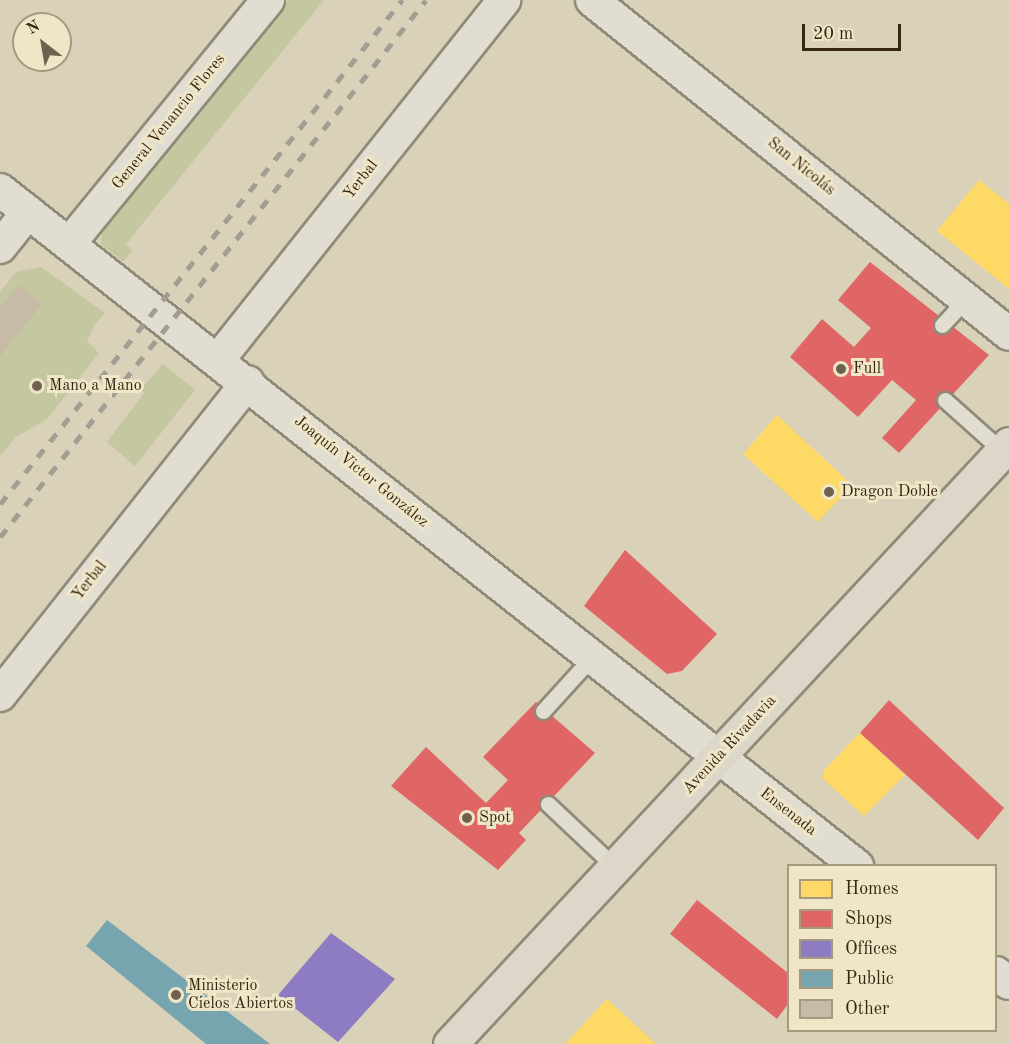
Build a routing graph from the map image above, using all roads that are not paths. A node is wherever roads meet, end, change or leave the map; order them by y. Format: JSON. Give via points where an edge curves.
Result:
{"nodes":[{"id":1,"x":268,"y":0,"type":"edge"},
{"id":2,"x":504,"y":0,"type":"edge"},
{"id":3,"x":592,"y":0,"type":"edge"},
{"id":4,"x":0,"y":190,"type":"edge"},
{"id":5,"x":28,"y":212,"type":"junction"},
{"id":6,"x":69,"y":244,"type":"junction"},
{"id":7,"x":0,"y":247,"type":"edge"},
{"id":8,"x":966,"y":299,"type":"junction"},
{"id":9,"x":942,"y":325,"type":"dead end"},
{"id":10,"x":1009,"y":333,"type":"edge"},
{"id":11,"x":218,"y":360,"type":"junction"},
{"id":12,"x":248,"y":382,"type":"junction"},
{"id":13,"x":945,"y":399,"type":"dead end"},
{"id":14,"x":1006,"y":448,"type":"edge"},
{"id":15,"x":592,"y":657,"type":"junction"},
{"id":16,"x":0,"y":695,"type":"edge"},
{"id":17,"x":543,"y":711,"type":"dead end"},
{"id":18,"x":718,"y":758,"type":"junction"},
{"id":19,"x":548,"y":804,"type":"dead end"},
{"id":20,"x":854,"y":864,"type":"edge"},
{"id":21,"x":616,"y":867,"type":"junction"},
{"id":22,"x":997,"y":974,"type":"edge"},
{"id":23,"x":1009,"y":983,"type":"edge"},
{"id":24,"x":450,"y":1044,"type":"edge"}],
"edges":[{"from":1,"to":6,"type":"street","name":"General Venancio Flores"},
{"from":2,"to":11,"type":"street","name":"Yerbal"},
{"from":3,"to":8,"type":"street","name":"San Nicolás"},
{"from":4,"to":5,"type":"street","name":"Joaquín Victor González"},
{"from":5,"to":6,"type":"street","name":"Joaquín Victor González"},
{"from":5,"to":7,"type":"street"},
{"from":6,"to":11,"type":"street","name":"Joaquín Victor González"},
{"from":8,"to":9,"type":"lane"},
{"from":8,"to":10,"type":"street","name":"San Nicolás"},
{"from":11,"to":12,"type":"street","name":"Joaquín Victor González"},
{"from":12,"to":15,"type":"street","name":"Joaquín Victor González"},
{"from":12,"to":16,"type":"street","name":"Yerbal"},
{"from":13,"to":14,"type":"lane"},
{"from":14,"to":18,"type":"main road","name":"Avenida Rivadavia"},
{"from":15,"to":17,"type":"lane"},
{"from":15,"to":18,"type":"street","name":"Joaquín Victor González"},
{"from":18,"to":20,"type":"street","name":"Ensenada"},
{"from":18,"to":21,"type":"main road","name":"Avenida Rivadavia"},
{"from":19,"to":21,"type":"lane"},
{"from":21,"to":24,"type":"main road","name":"Avenida Rivadavia"},
{"from":22,"to":23,"type":"street"}]}
